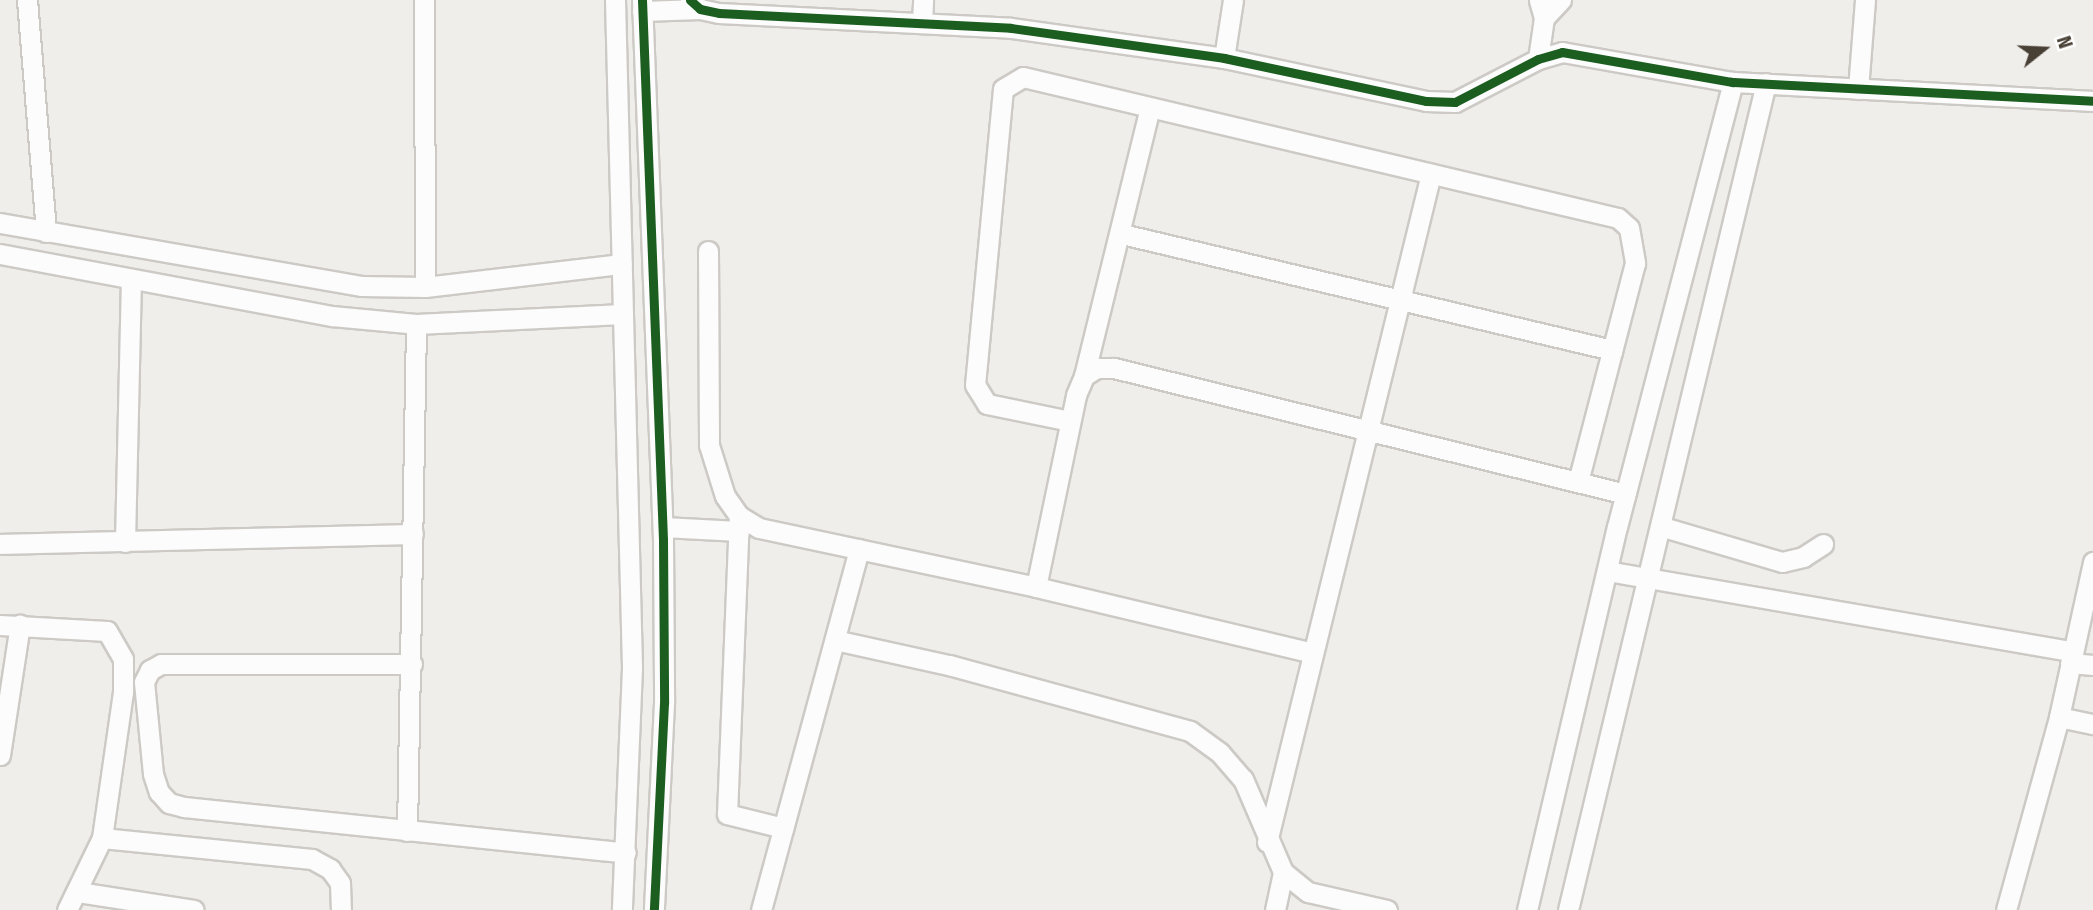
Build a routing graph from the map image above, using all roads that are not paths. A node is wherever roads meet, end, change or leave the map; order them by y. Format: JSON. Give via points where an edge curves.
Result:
{"nodes":[{"id":1,"x":27,"y":0,"type":"edge"},
{"id":2,"x":424,"y":0,"type":"edge"},
{"id":3,"x":615,"y":0,"type":"edge"},
{"id":4,"x":923,"y":0,"type":"edge"},
{"id":5,"x":1233,"y":0,"type":"edge"},
{"id":6,"x":1561,"y":0,"type":"edge"},
{"id":7,"x":1866,"y":0,"type":"edge"},
{"id":8,"x":695,"y":4,"type":"edge"},
{"id":9,"x":642,"y":6,"type":"edge"},
{"id":10,"x":1541,"y":9,"type":"edge"},
{"id":11,"x":922,"y":22,"type":"junction"},
{"id":12,"x":1224,"y":58,"type":"junction"},
{"id":13,"x":1538,"y":59,"type":"junction"},
{"id":14,"x":1733,"y":82,"type":"junction"},
{"id":15,"x":1766,"y":83,"type":"junction"},
{"id":16,"x":1858,"y":89,"type":"junction"},
{"id":17,"x":2093,"y":102,"type":"edge"},
{"id":18,"x":1150,"y":108,"type":"junction"},
{"id":19,"x":1431,"y":174,"type":"junction"},
{"id":20,"x":0,"y":223,"type":"edge"},
{"id":21,"x":46,"y":232,"type":"junction"},
{"id":22,"x":1122,"y":234,"type":"junction"},
{"id":23,"x":708,"y":251,"type":"dead end"},
{"id":24,"x":0,"y":254,"type":"edge"},
{"id":25,"x":622,"y":264,"type":"junction"},
{"id":26,"x":131,"y":279,"type":"junction"},
{"id":27,"x":425,"y":287,"type":"junction"},
{"id":28,"x":1399,"y":300,"type":"junction"},
{"id":29,"x":623,"y":314,"type":"junction"},
{"id":30,"x":416,"y":324,"type":"junction"},
{"id":31,"x":1612,"y":350,"type":"junction"},
{"id":32,"x":1084,"y":376,"type":"junction"},
{"id":33,"x":1070,"y":421,"type":"junction"},
{"id":34,"x":1366,"y":430,"type":"junction"},
{"id":35,"x":1578,"y":482,"type":"junction"},
{"id":36,"x":1626,"y":494,"type":"junction"},
{"id":37,"x":739,"y":524,"type":"junction"},
{"id":38,"x":663,"y":527,"type":"junction"},
{"id":39,"x":1663,"y":527,"type":"junction"},
{"id":40,"x":413,"y":534,"type":"junction"},
{"id":41,"x":125,"y":542,"type":"junction"},
{"id":42,"x":0,"y":544,"type":"edge"},
{"id":43,"x":1823,"y":544,"type":"dead end"},
{"id":44,"x":859,"y":550,"type":"junction"},
{"id":45,"x":2093,"y":562,"type":"edge"},
{"id":46,"x":1607,"y":571,"type":"junction"},
{"id":47,"x":1648,"y":580,"type":"junction"},
{"id":48,"x":1036,"y":587,"type":"junction"},
{"id":49,"x":2087,"y":617,"type":"edge"},
{"id":50,"x":10,"y":625,"type":"edge"},
{"id":51,"x":835,"y":640,"type":"junction"},
{"id":52,"x":1312,"y":653,"type":"junction"},
{"id":53,"x":2071,"y":657,"type":"junction"},
{"id":54,"x":412,"y":664,"type":"junction"},
{"id":55,"x":2093,"y":665,"type":"edge"},
{"id":56,"x":2059,"y":717,"type":"junction"},
{"id":57,"x":2093,"y":724,"type":"edge"},
{"id":58,"x":0,"y":752,"type":"edge"},
{"id":59,"x":783,"y":828,"type":"junction"},
{"id":60,"x":407,"y":831,"type":"junction"},
{"id":61,"x":102,"y":838,"type":"junction"},
{"id":62,"x":1267,"y":842,"type":"junction"},
{"id":63,"x":626,"y":853,"type":"junction"},
{"id":64,"x":1283,"y":872,"type":"junction"},
{"id":65,"x":78,"y":892,"type":"junction"},
{"id":66,"x":1377,"y":909,"type":"edge"},
{"id":67,"x":67,"y":910,"type":"edge"},
{"id":68,"x":194,"y":910,"type":"edge"},
{"id":69,"x":341,"y":910,"type":"edge"},
{"id":70,"x":622,"y":910,"type":"edge"},
{"id":71,"x":654,"y":910,"type":"edge"},
{"id":72,"x":761,"y":910,"type":"edge"},
{"id":73,"x":1275,"y":910,"type":"edge"},
{"id":74,"x":1527,"y":910,"type":"edge"},
{"id":75,"x":1568,"y":910,"type":"edge"},
{"id":76,"x":2006,"y":910,"type":"edge"}],
"edges":[{"from":1,"to":21,"type":"street"},
{"from":2,"to":27,"type":"street"},
{"from":3,"to":25,"type":"street"},
{"from":4,"to":11,"type":"street"},
{"from":5,"to":12,"type":"street"},
{"from":6,"to":10,"type":"street"},
{"from":7,"to":16,"type":"street"},
{"from":8,"to":9,"type":"street"},
{"from":8,"to":11,"type":"street"},
{"from":9,"to":38,"type":"street"},
{"from":10,"to":13,"type":"street"},
{"from":11,"to":12,"type":"street","via":[[1011,28]]},
{"from":12,"to":13,"type":"street","via":[[1445,102],[1476,94]]},
{"from":13,"to":14,"type":"street","via":[[1562,52],[1584,53]]},
{"from":14,"to":15,"type":"street"},
{"from":14,"to":36,"type":"street"},
{"from":15,"to":16,"type":"street"},
{"from":15,"to":39,"type":"street"},
{"from":16,"to":17,"type":"street"},
{"from":18,"to":19,"type":"street"},
{"from":18,"to":22,"type":"street"},
{"from":18,"to":33,"type":"street","via":[[1023,77],[1003,89],[975,385],[987,404]]},
{"from":19,"to":28,"type":"street"},
{"from":19,"to":31,"type":"street","via":[[1618,218],[1629,228],[1635,263]]},
{"from":20,"to":21,"type":"street"},
{"from":21,"to":27,"type":"street","via":[[310,279]]},
{"from":22,"to":28,"type":"street"},
{"from":22,"to":32,"type":"street"},
{"from":23,"to":37,"type":"street","via":[[709,445]]},
{"from":24,"to":26,"type":"street"},
{"from":25,"to":27,"type":"street"},
{"from":25,"to":29,"type":"street"},
{"from":26,"to":30,"type":"street","via":[[332,316]]},
{"from":26,"to":41,"type":"street"},
{"from":28,"to":31,"type":"street"},
{"from":28,"to":34,"type":"street"},
{"from":29,"to":30,"type":"street"},
{"from":29,"to":63,"type":"street","via":[[632,668]]},
{"from":30,"to":40,"type":"street"},
{"from":31,"to":35,"type":"street"},
{"from":32,"to":33,"type":"street"},
{"from":32,"to":34,"type":"street","via":[[1097,368],[1114,368]]},
{"from":33,"to":48,"type":"street"},
{"from":34,"to":35,"type":"street"},
{"from":34,"to":52,"type":"street"},
{"from":35,"to":36,"type":"street"},
{"from":36,"to":46,"type":"street"},
{"from":37,"to":38,"type":"street"},
{"from":37,"to":44,"type":"street"},
{"from":37,"to":59,"type":"street","via":[[727,814]]},
{"from":38,"to":71,"type":"street","via":[[664,703]]},
{"from":39,"to":43,"type":"street","via":[[1782,562]]},
{"from":39,"to":47,"type":"street"},
{"from":40,"to":41,"type":"street"},
{"from":40,"to":54,"type":"street"},
{"from":41,"to":42,"type":"street"},
{"from":44,"to":48,"type":"street"},
{"from":44,"to":51,"type":"street"},
{"from":45,"to":49,"type":"street"},
{"from":46,"to":47,"type":"street"},
{"from":46,"to":74,"type":"street"},
{"from":47,"to":53,"type":"street"},
{"from":47,"to":75,"type":"street"},
{"from":48,"to":52,"type":"street"},
{"from":49,"to":53,"type":"street"},
{"from":50,"to":58,"type":"street"},
{"from":50,"to":61,"type":"street","via":[[107,631],[118,643],[123,692]]},
{"from":51,"to":59,"type":"street"},
{"from":51,"to":62,"type":"street","via":[[949,664],[1190,731],[1220,753],[1243,779]]},
{"from":52,"to":62,"type":"street"},
{"from":53,"to":55,"type":"street"},
{"from":53,"to":56,"type":"street"},
{"from":54,"to":60,"type":"street"},
{"from":54,"to":60,"type":"street","via":[[174,663],[150,670],[144,682],[153,774],[169,803]]},
{"from":56,"to":57,"type":"street"},
{"from":56,"to":76,"type":"street"},
{"from":59,"to":72,"type":"street"},
{"from":60,"to":63,"type":"street"},
{"from":61,"to":65,"type":"street"},
{"from":61,"to":69,"type":"street","via":[[312,859],[330,869],[340,883]]},
{"from":62,"to":64,"type":"street"},
{"from":63,"to":70,"type":"street"},
{"from":64,"to":66,"type":"street","via":[[1308,892]]},
{"from":64,"to":73,"type":"street"},
{"from":65,"to":67,"type":"street"},
{"from":65,"to":68,"type":"street"}]}
